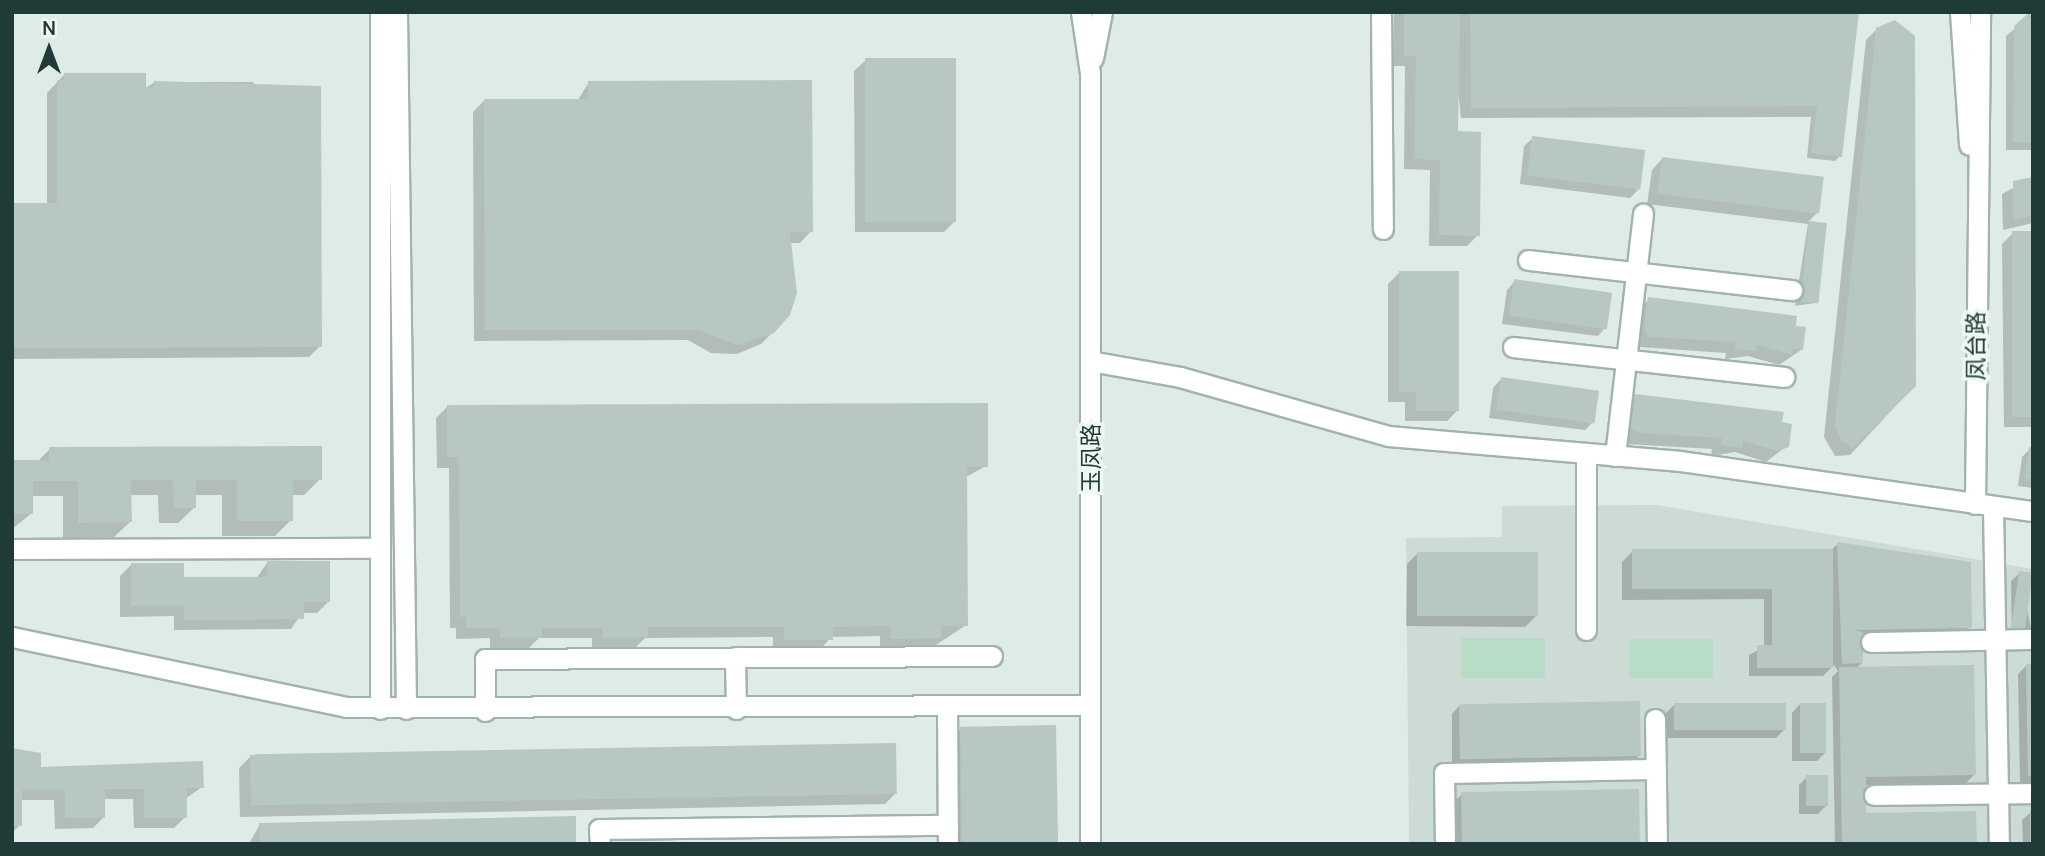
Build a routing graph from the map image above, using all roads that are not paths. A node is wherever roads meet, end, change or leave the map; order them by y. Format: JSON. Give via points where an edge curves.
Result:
{"nodes":[{"id":1,"x":380,"y":12,"type":"edge"},
{"id":2,"x":397,"y":12,"type":"edge"},
{"id":3,"x":1081,"y":12,"type":"edge"},
{"id":4,"x":1102,"y":12,"type":"edge"},
{"id":5,"x":1381,"y":12,"type":"edge"},
{"id":6,"x":1961,"y":12,"type":"edge"},
{"id":7,"x":1980,"y":12,"type":"edge"},
{"id":8,"x":1090,"y":73,"type":"junction"},
{"id":9,"x":1976,"y":188,"type":"junction"},
{"id":10,"x":1643,"y":214,"type":"dead end"},
{"id":11,"x":1383,"y":229,"type":"dead end"},
{"id":12,"x":1528,"y":260,"type":"dead end"},
{"id":13,"x":1636,"y":272,"type":"junction"},
{"id":14,"x":1792,"y":290,"type":"dead end"},
{"id":15,"x":1513,"y":347,"type":"dead end"},
{"id":16,"x":1626,"y":360,"type":"junction"},
{"id":17,"x":1090,"y":361,"type":"junction"},
{"id":18,"x":1784,"y":377,"type":"dead end"},
{"id":19,"x":1586,"y":453,"type":"junction"},
{"id":20,"x":1615,"y":456,"type":"junction"},
{"id":21,"x":1984,"y":505,"type":"junction"},
{"id":22,"x":2033,"y":511,"type":"edge"},
{"id":23,"x":379,"y":548,"type":"junction"},
{"id":24,"x":12,"y":549,"type":"edge"},
{"id":25,"x":1586,"y":631,"type":"dead end"},
{"id":26,"x":12,"y":638,"type":"edge"},
{"id":27,"x":2033,"y":639,"type":"edge"},
{"id":28,"x":1996,"y":640,"type":"junction"},
{"id":29,"x":1871,"y":642,"type":"dead end"},
{"id":30,"x":992,"y":656,"type":"dead end"},
{"id":31,"x":735,"y":657,"type":"junction"},
{"id":32,"x":1090,"y":705,"type":"junction"},
{"id":33,"x":947,"y":707,"type":"junction"},
{"id":34,"x":380,"y":709,"type":"junction"},
{"id":35,"x":406,"y":709,"type":"junction"},
{"id":36,"x":736,"y":709,"type":"junction"},
{"id":37,"x":485,"y":711,"type":"junction"},
{"id":38,"x":1655,"y":719,"type":"dead end"},
{"id":39,"x":1656,"y":769,"type":"junction"},
{"id":40,"x":1998,"y":793,"type":"junction"},
{"id":41,"x":2033,"y":793,"type":"edge"},
{"id":42,"x":1874,"y":796,"type":"dead end"},
{"id":43,"x":948,"y":834,"type":"edge"},
{"id":44,"x":600,"y":844,"type":"edge"},
{"id":45,"x":1090,"y":844,"type":"edge"},
{"id":46,"x":1445,"y":844,"type":"edge"},
{"id":47,"x":1657,"y":844,"type":"edge"},
{"id":48,"x":1999,"y":844,"type":"edge"}],
"edges":[{"from":1,"to":23,"type":"street"},
{"from":2,"to":35,"type":"street"},
{"from":3,"to":8,"type":"street","name":"玉凤路"},
{"from":4,"to":8,"type":"street","name":"玉凤路"},
{"from":5,"to":11,"type":"street"},
{"from":6,"to":9,"type":"street","name":"凤台路","via":[[1961,92]]},
{"from":7,"to":9,"type":"street","name":"凤台路"},
{"from":8,"to":17,"type":"street","name":"玉凤路"},
{"from":9,"to":21,"type":"street","name":"凤台路"},
{"from":10,"to":13,"type":"street"},
{"from":12,"to":13,"type":"street"},
{"from":13,"to":14,"type":"street"},
{"from":13,"to":16,"type":"street"},
{"from":15,"to":16,"type":"street"},
{"from":16,"to":18,"type":"street"},
{"from":16,"to":20,"type":"street"},
{"from":17,"to":19,"type":"street","via":[[1180,377],[1369,433]]},
{"from":17,"to":32,"type":"street","name":"玉凤路"},
{"from":19,"to":20,"type":"street"},
{"from":19,"to":25,"type":"street"},
{"from":20,"to":21,"type":"street"},
{"from":21,"to":22,"type":"street"},
{"from":21,"to":28,"type":"street","name":"凤台路"},
{"from":23,"to":24,"type":"street"},
{"from":23,"to":34,"type":"street"},
{"from":26,"to":34,"type":"street","via":[[346,707]]},
{"from":27,"to":28,"type":"street"},
{"from":28,"to":29,"type":"street"},
{"from":28,"to":40,"type":"street","name":"凤台路"},
{"from":30,"to":31,"type":"street"},
{"from":31,"to":36,"type":"street"},
{"from":31,"to":37,"type":"street","via":[[485,659]]},
{"from":32,"to":33,"type":"street"},
{"from":32,"to":45,"type":"street","name":"玉凤路"},
{"from":33,"to":36,"type":"street"},
{"from":33,"to":43,"type":"street"},
{"from":34,"to":35,"type":"street"},
{"from":35,"to":37,"type":"street"},
{"from":36,"to":37,"type":"street"},
{"from":38,"to":39,"type":"street"},
{"from":39,"to":46,"type":"street","via":[[1444,773]]},
{"from":39,"to":47,"type":"street"},
{"from":40,"to":41,"type":"street"},
{"from":40,"to":42,"type":"street"},
{"from":40,"to":48,"type":"street","name":"凤台路"},
{"from":43,"to":44,"type":"street","via":[[600,830]]}]}
